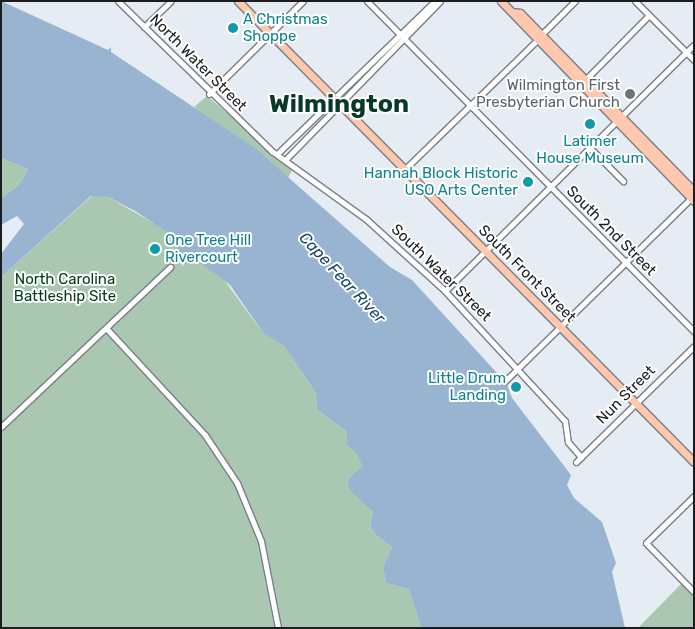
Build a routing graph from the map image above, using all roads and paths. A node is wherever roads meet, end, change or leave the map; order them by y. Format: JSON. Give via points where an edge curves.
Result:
{"nodes":[{"id":1,"x":118,"y":1,"type":"edge"},
{"id":2,"x":171,"y":1,"type":"edge"},
{"id":3,"x":238,"y":1,"type":"edge"},
{"id":4,"x":303,"y":1,"type":"edge"},
{"id":5,"x":367,"y":1,"type":"edge"},
{"id":6,"x":435,"y":1,"type":"edge"},
{"id":7,"x":440,"y":1,"type":"edge"},
{"id":8,"x":501,"y":1,"type":"edge"},
{"id":9,"x":575,"y":1,"type":"edge"},
{"id":10,"x":636,"y":1,"type":"edge"},
{"id":11,"x":649,"y":15,"type":"junction"},
{"id":12,"x":144,"y":27,"type":"junction"},
{"id":13,"x":270,"y":34,"type":"junction"},
{"id":14,"x":400,"y":34,"type":"junction"},
{"id":15,"x":538,"y":38,"type":"junction"},
{"id":16,"x":405,"y":40,"type":"junction"},
{"id":17,"x":694,"y":45,"type":"edge"},
{"id":18,"x":686,"y":52,"type":"junction"},
{"id":19,"x":694,"y":60,"type":"edge"},
{"id":20,"x":585,"y":80,"type":"junction"},
{"id":21,"x":210,"y":94,"type":"junction"},
{"id":22,"x":334,"y":98,"type":"junction"},
{"id":23,"x":340,"y":105,"type":"junction"},
{"id":24,"x":469,"y":105,"type":"junction"},
{"id":25,"x":618,"y":119,"type":"junction"},
{"id":26,"x":590,"y":148,"type":"junction"},
{"id":27,"x":277,"y":154,"type":"junction"},
{"id":28,"x":287,"y":158,"type":"junction"},
{"id":29,"x":404,"y":170,"type":"junction"},
{"id":30,"x":623,"y":181,"type":"dead end"},
{"id":31,"x":550,"y":187,"type":"junction"},
{"id":32,"x":693,"y":197,"type":"edge"},
{"id":33,"x":485,"y":251,"type":"junction"},
{"id":34,"x":626,"y":263,"type":"junction"},
{"id":35,"x":170,"y":267,"type":"dead end"},
{"id":36,"x":444,"y":291,"type":"junction"},
{"id":37,"x":560,"y":327,"type":"junction"},
{"id":38,"x":106,"y":328,"type":"junction"},
{"id":39,"x":694,"y":332,"type":"edge"},
{"id":40,"x":694,"y":346,"type":"edge"},
{"id":41,"x":519,"y":368,"type":"junction"},
{"id":42,"x":505,"y":381,"type":"dead end"},
{"id":43,"x":636,"y":403,"type":"junction"},
{"id":44,"x":1,"y":427,"type":"edge"},
{"id":45,"x":581,"y":457,"type":"junction"},
{"id":46,"x":576,"y":462,"type":"dead end"},
{"id":47,"x":694,"y":462,"type":"edge"},
{"id":48,"x":694,"y":496,"type":"edge"},
{"id":49,"x":694,"y":592,"type":"edge"},
{"id":50,"x":278,"y":628,"type":"edge"}],
"edges":[{"from":1,"to":12,"type":"street","name":"North Water Street"},
{"from":2,"to":12,"type":"street"},
{"from":3,"to":13,"type":"main road","name":"South Front Street"},
{"from":4,"to":13,"type":"street"},
{"from":5,"to":14,"type":"street","name":"South 2nd Street"},
{"from":6,"to":14,"type":"street"},
{"from":7,"to":16,"type":"street"},
{"from":8,"to":15,"type":"main road"},
{"from":9,"to":15,"type":"street"},
{"from":10,"to":11,"type":"street"},
{"from":11,"to":18,"type":"street"},
{"from":11,"to":20,"type":"street"},
{"from":12,"to":21,"type":"street","name":"North Water Street"},
{"from":13,"to":21,"type":"street"},
{"from":13,"to":22,"type":"main road","name":"South Front Street"},
{"from":14,"to":16,"type":"street","name":"South 2nd Street"},
{"from":14,"to":22,"type":"street"},
{"from":15,"to":20,"type":"main road"},
{"from":15,"to":24,"type":"street"},
{"from":15,"to":25,"type":"main road"},
{"from":16,"to":23,"type":"street"},
{"from":16,"to":24,"type":"street","name":"South 2nd Street"},
{"from":17,"to":18,"type":"street"},
{"from":18,"to":19,"type":"street"},
{"from":18,"to":25,"type":"street"},
{"from":20,"to":25,"type":"main road"},
{"from":21,"to":27,"type":"street","name":"North Water Street"},
{"from":22,"to":23,"type":"main road","name":"South Front Street"},
{"from":22,"to":27,"type":"street"},
{"from":23,"to":28,"type":"street"},
{"from":23,"to":29,"type":"main road","name":"South Front Street"},
{"from":24,"to":29,"type":"street"},
{"from":24,"to":31,"type":"street","name":"South 2nd Street"},
{"from":25,"to":26,"type":"street"},
{"from":25,"to":32,"type":"main road"},
{"from":26,"to":30,"type":"street"},
{"from":26,"to":31,"type":"street"},
{"from":27,"to":28,"type":"street","name":"North Water Street"},
{"from":28,"to":36,"type":"street","name":"South Water Street","via":[[366,219]]},
{"from":29,"to":33,"type":"main road","name":"South Front Street"},
{"from":31,"to":33,"type":"street"},
{"from":31,"to":34,"type":"street","name":"South 2nd Street"},
{"from":32,"to":34,"type":"street"},
{"from":33,"to":36,"type":"street"},
{"from":33,"to":37,"type":"main road","name":"South Front Street"},
{"from":34,"to":37,"type":"street"},
{"from":34,"to":39,"type":"street","name":"South 2nd Street"},
{"from":35,"to":38,"type":"street"},
{"from":36,"to":41,"type":"street","name":"South Water Street"},
{"from":37,"to":41,"type":"street"},
{"from":37,"to":43,"type":"main road","name":"South Front Street"},
{"from":38,"to":44,"type":"street"},
{"from":38,"to":50,"type":"street","via":[[205,435],[237,483],[261,541]]},
{"from":40,"to":43,"type":"street","name":"Nun Street"},
{"from":41,"to":42,"type":"street"},
{"from":41,"to":45,"type":"street","name":"South Water Street","via":[[565,421],[568,442]]},
{"from":43,"to":45,"type":"street","name":"Nun Street"},
{"from":43,"to":47,"type":"main road","name":"South Front Street"},
{"from":45,"to":46,"type":"street","name":"Nun Street"},
{"from":48,"to":49,"type":"street","via":[[646,543]]}]}
